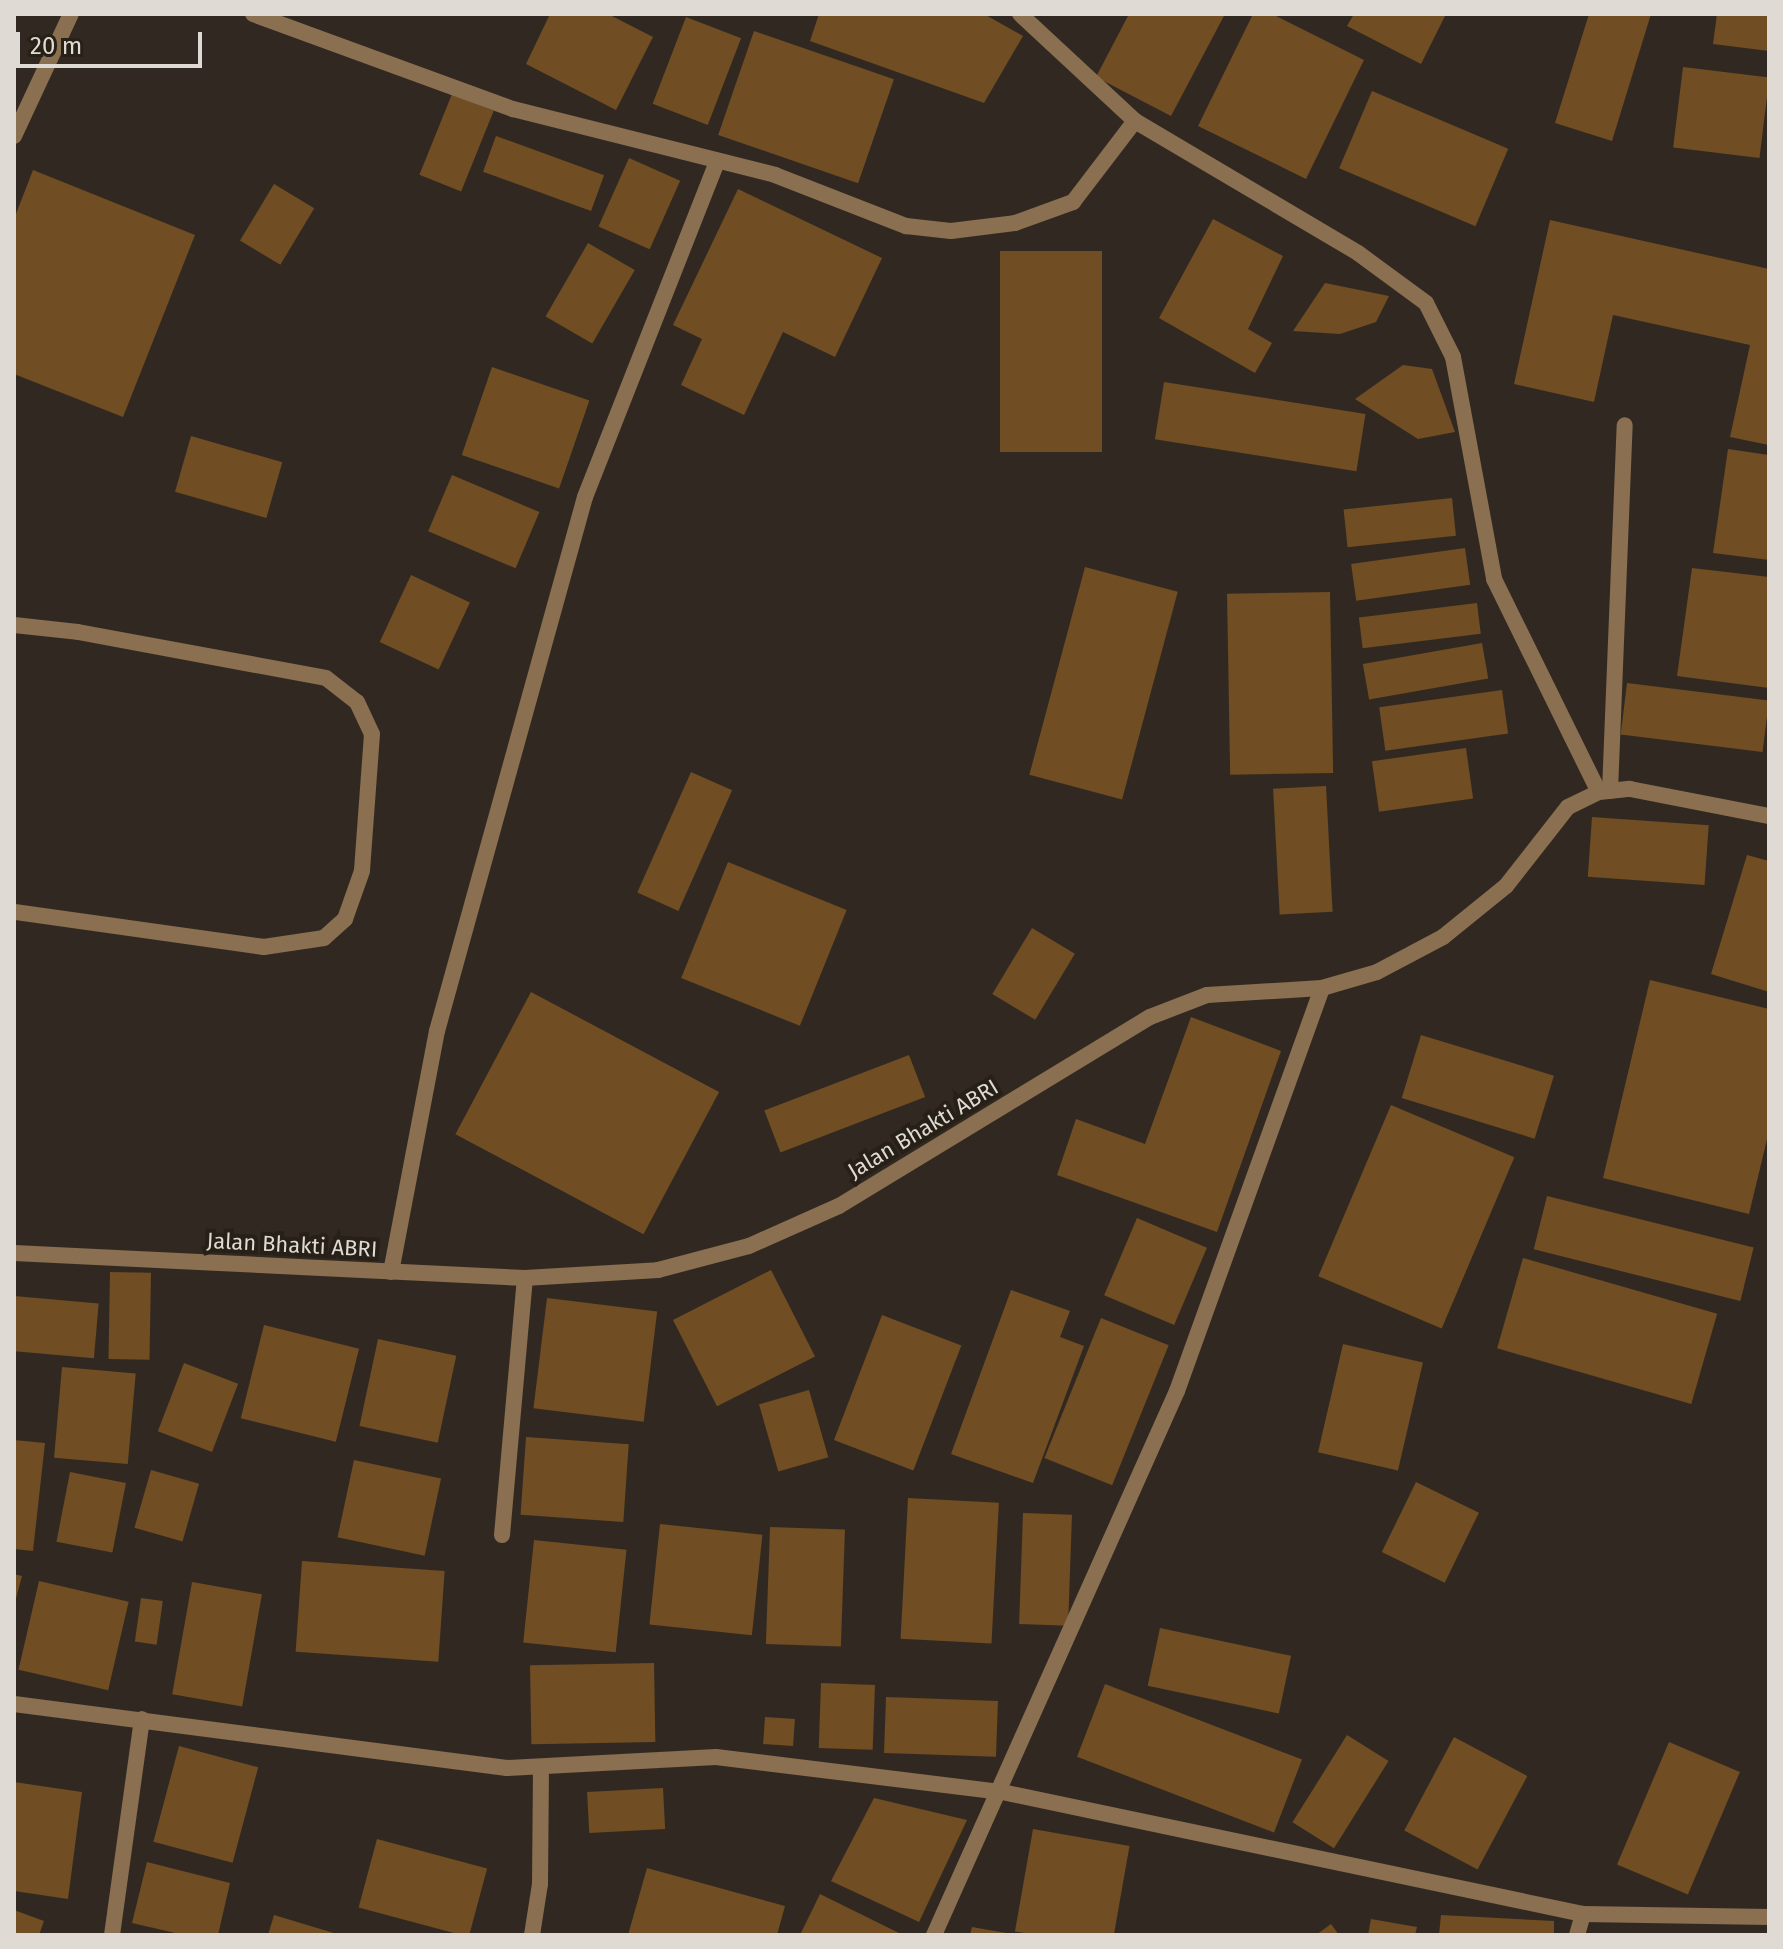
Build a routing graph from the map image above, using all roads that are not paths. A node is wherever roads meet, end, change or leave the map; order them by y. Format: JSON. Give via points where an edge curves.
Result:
{"nodes":[{"id":1,"x":71,"y":14,"type":"edge"},
{"id":2,"x":253,"y":14,"type":"edge"},
{"id":3,"x":1020,"y":14,"type":"edge"},
{"id":4,"x":1135,"y":121,"type":"junction"},
{"id":5,"x":14,"y":136,"type":"edge"},
{"id":6,"x":717,"y":162,"type":"junction"},
{"id":7,"x":1625,"y":425,"type":"dead end"},
{"id":8,"x":14,"y":611,"type":"edge"},
{"id":9,"x":22,"y":626,"type":"edge"},
{"id":10,"x":1604,"y":791,"type":"junction"},
{"id":11,"x":1769,"y":816,"type":"edge"},
{"id":12,"x":14,"y":912,"type":"edge"},
{"id":13,"x":1322,"y":988,"type":"junction"},
{"id":14,"x":14,"y":1253,"type":"edge"},
{"id":15,"x":391,"y":1272,"type":"junction"},
{"id":16,"x":525,"y":1278,"type":"junction"},
{"id":17,"x":502,"y":1535,"type":"dead end"},
{"id":18,"x":14,"y":1704,"type":"edge"},
{"id":19,"x":142,"y":1719,"type":"junction"},
{"id":20,"x":541,"y":1767,"type":"junction"},
{"id":21,"x":1002,"y":1792,"type":"junction"},
{"id":22,"x":1583,"y":1914,"type":"junction"},
{"id":23,"x":1769,"y":1917,"type":"edge"},
{"id":24,"x":112,"y":1935,"type":"edge"},
{"id":25,"x":532,"y":1935,"type":"edge"},
{"id":26,"x":934,"y":1935,"type":"edge"},
{"id":27,"x":1577,"y":1935,"type":"edge"}],
"edges":[{"from":1,"to":5,"type":"street"},
{"from":2,"to":6,"type":"street","via":[[513,109]]},
{"from":3,"to":4,"type":"street"},
{"from":4,"to":6,"type":"street","via":[[1073,202],[1015,223],[951,231],[906,226],[775,175]]},
{"from":4,"to":10,"type":"street","via":[[1358,253],[1426,303],[1453,357],[1494,579]]},
{"from":6,"to":15,"type":"street","via":[[585,497],[437,1031]]},
{"from":7,"to":10,"type":"street"},
{"from":8,"to":9,"type":"street"},
{"from":9,"to":12,"type":"street","via":[[326,678],[357,702],[372,734],[362,871],[345,919],[324,938],[264,947]]},
{"from":10,"to":11,"type":"street","via":[[1630,789]]},
{"from":10,"to":13,"type":"street","name":"Jalan Bhakti ABRI","via":[[1568,807],[1506,886],[1443,937],[1377,972]]},
{"from":13,"to":16,"type":"street","name":"Jalan Bhakti ABRI","via":[[1207,995],[1150,1017],[839,1206],[749,1246],[658,1270]]},
{"from":13,"to":21,"type":"street","via":[[1177,1391]]},
{"from":14,"to":15,"type":"street","name":"Jalan Bhakti ABRI"},
{"from":15,"to":16,"type":"street","name":"Jalan Bhakti ABRI"},
{"from":16,"to":17,"type":"street"},
{"from":18,"to":19,"type":"street"},
{"from":19,"to":20,"type":"street","via":[[507,1768]]},
{"from":19,"to":24,"type":"street"},
{"from":20,"to":21,"type":"street","via":[[716,1757]]},
{"from":20,"to":25,"type":"street","via":[[540,1884]]},
{"from":21,"to":22,"type":"street"},
{"from":21,"to":26,"type":"street"},
{"from":22,"to":23,"type":"street"},
{"from":22,"to":27,"type":"street"}]}
